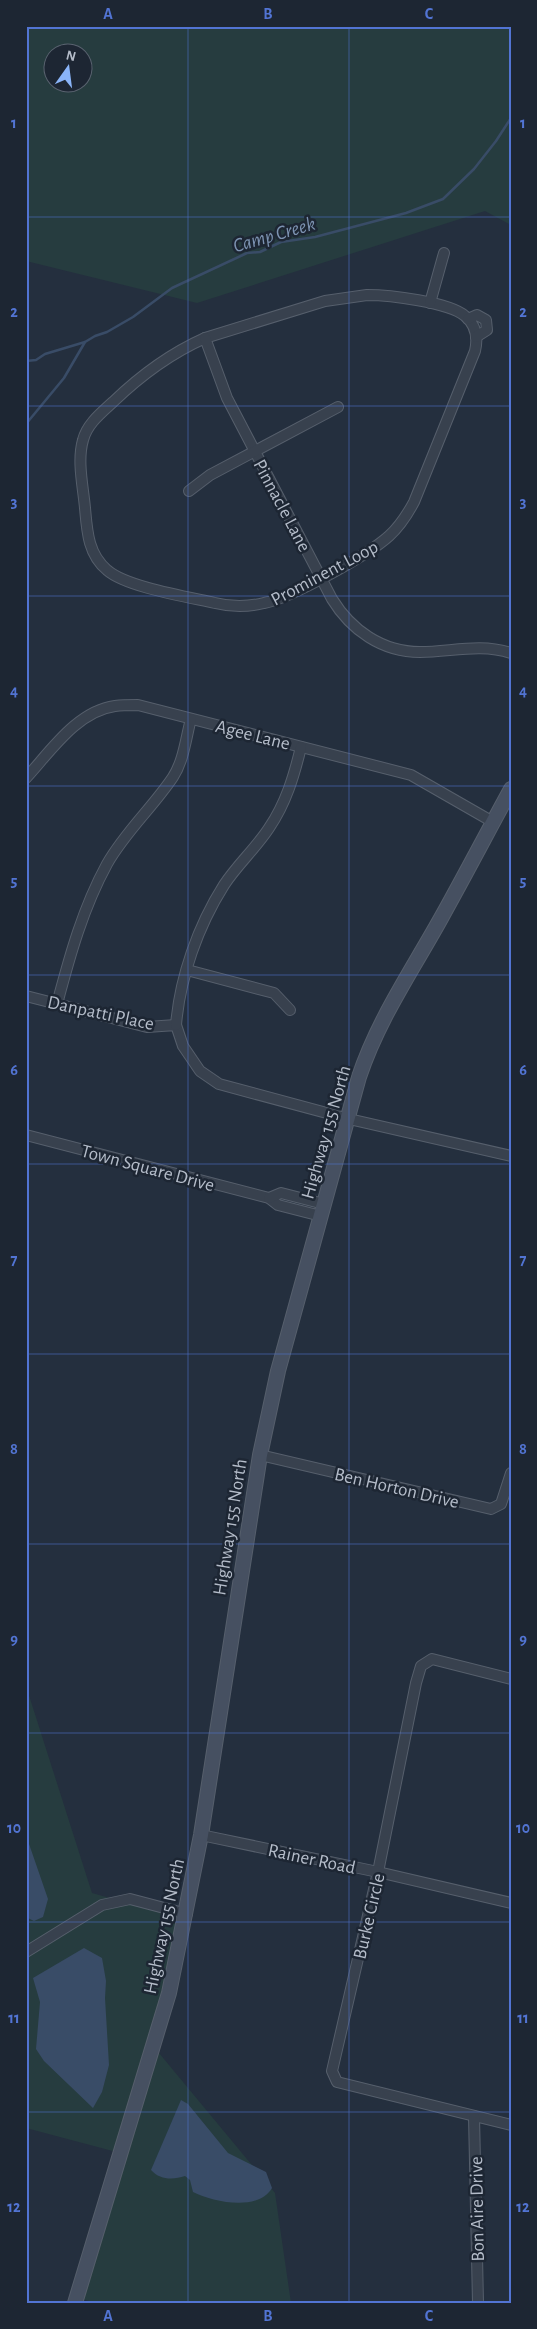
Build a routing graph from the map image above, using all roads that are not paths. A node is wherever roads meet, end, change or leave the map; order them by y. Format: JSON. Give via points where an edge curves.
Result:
{"nodes":[{"id":1,"x":444,"y":253,"type":"dead end"},
{"id":2,"x":430,"y":303,"type":"junction"},
{"id":3,"x":468,"y":319,"type":"junction"},
{"id":4,"x":476,"y":337,"type":"junction"},
{"id":5,"x":205,"y":338,"type":"junction"},
{"id":6,"x":338,"y":407,"type":"dead end"},
{"id":7,"x":255,"y":451,"type":"junction"},
{"id":8,"x":190,"y":490,"type":"dead end"},
{"id":9,"x":321,"y":577,"type":"junction"},
{"id":10,"x":511,"y":653,"type":"edge"},
{"id":11,"x":191,"y":719,"type":"junction"},
{"id":12,"x":301,"y":747,"type":"junction"},
{"id":13,"x":26,"y":778,"type":"edge"},
{"id":14,"x":511,"y":789,"type":"edge"},
{"id":15,"x":493,"y":822,"type":"junction"},
{"id":16,"x":188,"y":970,"type":"junction"},
{"id":17,"x":26,"y":996,"type":"edge"},
{"id":18,"x":57,"y":1004,"type":"junction"},
{"id":19,"x":290,"y":1010,"type":"dead end"},
{"id":20,"x":176,"y":1025,"type":"junction"},
{"id":21,"x":349,"y":1119,"type":"junction"},
{"id":22,"x":26,"y":1135,"type":"edge"},
{"id":23,"x":511,"y":1156,"type":"edge"},
{"id":24,"x":323,"y":1210,"type":"junction"},
{"id":25,"x":260,"y":1455,"type":"junction"},
{"id":26,"x":511,"y":1474,"type":"edge"},
{"id":27,"x":511,"y":1679,"type":"edge"},
{"id":28,"x":201,"y":1835,"type":"junction"},
{"id":29,"x":378,"y":1872,"type":"junction"},
{"id":30,"x":511,"y":1903,"type":"edge"},
{"id":31,"x":187,"y":1914,"type":"junction"},
{"id":32,"x":26,"y":1952,"type":"edge"},
{"id":33,"x":474,"y":2116,"type":"junction"},
{"id":34,"x":511,"y":2125,"type":"edge"},
{"id":35,"x":75,"y":2303,"type":"edge"},
{"id":36,"x":478,"y":2303,"type":"edge"}],
"edges":[{"from":1,"to":2,"type":"street"},
{"from":2,"to":3,"type":"street","name":"Prominent Loop","via":[[457,311]]},
{"from":2,"to":5,"type":"street","name":"Prominent Loop","via":[[386,296],[345,297]]},
{"from":3,"to":4,"type":"street"},
{"from":3,"to":4,"type":"street","name":"Prominent Loop","via":[[477,315],[486,320],[487,330]]},
{"from":4,"to":9,"type":"street","name":"Prominent Loop","via":[[475,351],[408,512],[396,530],[377,546]]},
{"from":5,"to":7,"type":"street","name":"Pinnacle Lane","via":[[224,392]]},
{"from":5,"to":9,"type":"street","name":"Prominent Loop","via":[[145,372],[97,417],[85,434],[80,461],[88,536],[93,553],[107,570],[125,580],[229,606],[273,601]]},
{"from":6,"to":7,"type":"street"},
{"from":7,"to":8,"type":"street","via":[[210,475]]},
{"from":7,"to":9,"type":"street","name":"Pinnacle Lane"},
{"from":9,"to":10,"type":"street","name":"Pinnacle Lane","via":[[346,619],[363,634],[385,646],[420,652],[478,647]]},
{"from":11,"to":12,"type":"street","name":"Agee Lane"},
{"from":11,"to":13,"type":"street","name":"Agee Lane","via":[[138,705],[113,706],[92,714],[74,727]]},
{"from":11,"to":18,"type":"street","via":[[174,776],[130,829],[107,864],[87,905]]},
{"from":12,"to":15,"type":"street","name":"Agee Lane","via":[[411,775]]},
{"from":12,"to":16,"type":"street","via":[[284,804],[225,884],[204,919]]},
{"from":14,"to":15,"type":"main road","name":"Highway 155 North"},
{"from":15,"to":21,"type":"main road","name":"Highway 155 North","via":[[379,1027],[359,1077]]},
{"from":16,"to":19,"type":"street","via":[[274,993]]},
{"from":16,"to":20,"type":"street","via":[[178,1003]]},
{"from":17,"to":18,"type":"street","name":"Danpatti Place"},
{"from":18,"to":20,"type":"street","name":"Danpatti Place","via":[[147,1027]]},
{"from":20,"to":21,"type":"street","name":"Danpatti Place","via":[[183,1046],[200,1071],[219,1084]]},
{"from":21,"to":23,"type":"street"},
{"from":21,"to":24,"type":"main road","name":"Highway 155 North"},
{"from":22,"to":24,"type":"street","name":"Town Square Drive","via":[[269,1198],[278,1205]]},
{"from":24,"to":25,"type":"main road","name":"Highway 155 North","via":[[278,1371]]},
{"from":25,"to":26,"type":"street","name":"Ben Horton Drive","via":[[491,1509],[502,1504]]},
{"from":25,"to":28,"type":"main road","name":"Highway 155 North"},
{"from":27,"to":29,"type":"street","name":"Burke Circle","via":[[432,1659],[421,1666]]},
{"from":28,"to":29,"type":"street","name":"Rainer Road"},
{"from":28,"to":31,"type":"main road","name":"Highway 155 North"},
{"from":29,"to":30,"type":"street","name":"Rainer Road"},
{"from":29,"to":33,"type":"street","name":"Burke Circle","via":[[332,2071],[337,2082]]},
{"from":31,"to":32,"type":"street","via":[[130,1899],[102,1905]]},
{"from":31,"to":35,"type":"main road","name":"Highway 155 North","via":[[169,1993]]},
{"from":33,"to":34,"type":"street","name":"Burke Circle"},
{"from":33,"to":36,"type":"street","name":"Bon Aire Drive"}]}
